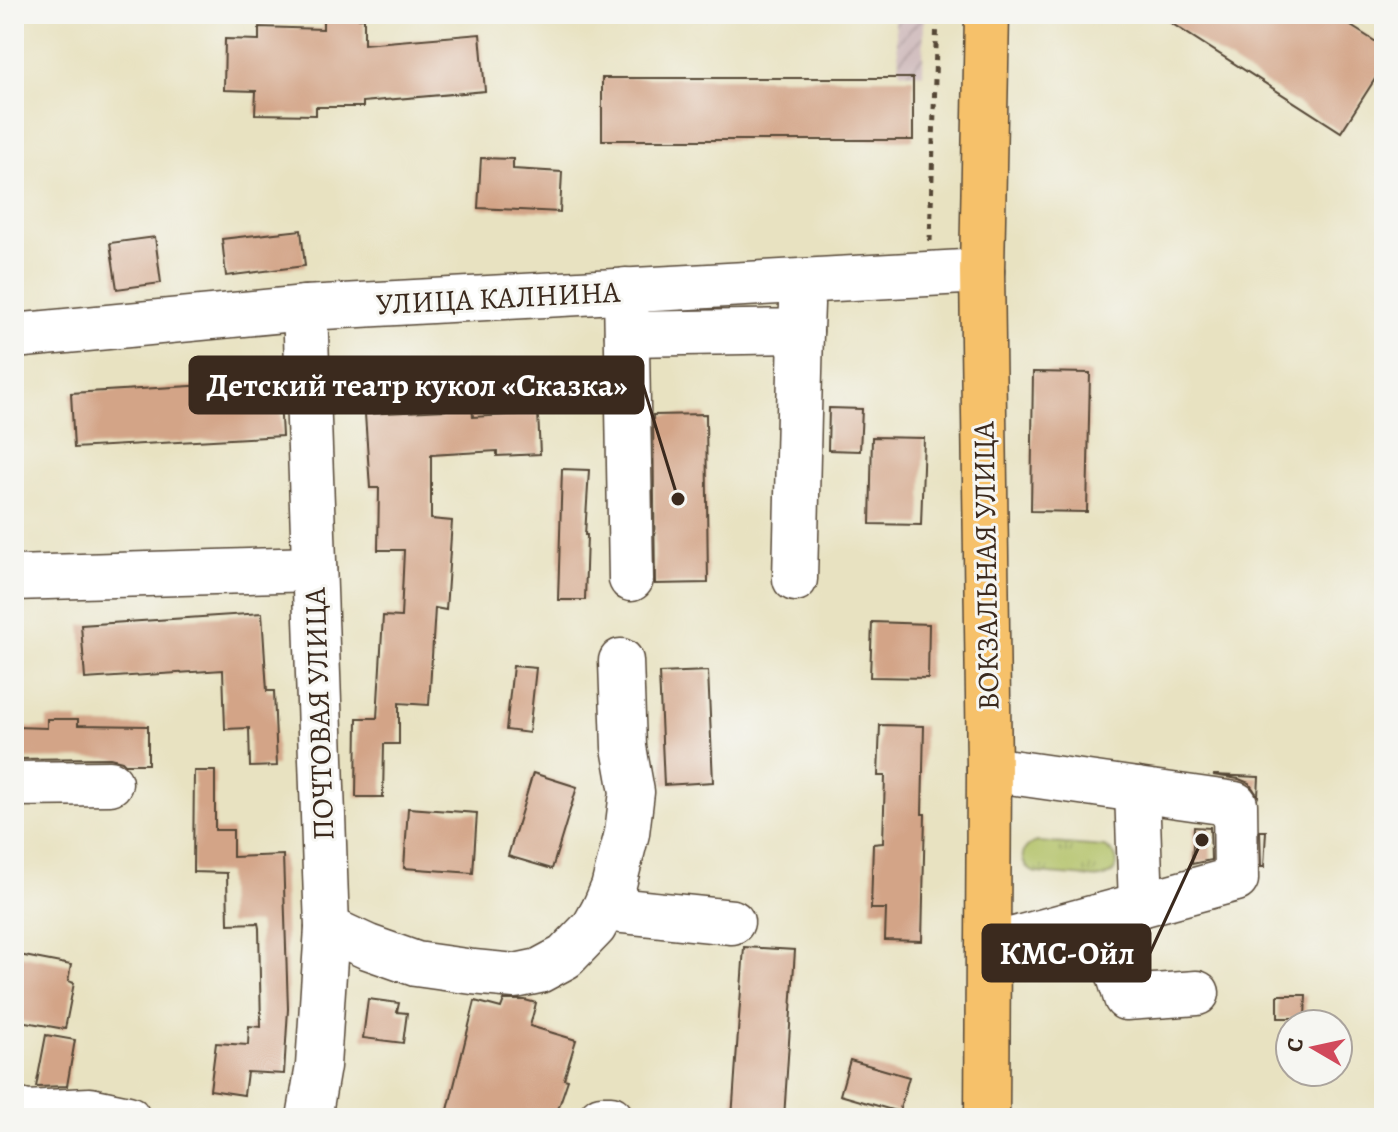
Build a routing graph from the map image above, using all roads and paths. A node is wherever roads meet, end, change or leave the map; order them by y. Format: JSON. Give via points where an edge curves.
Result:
{"nodes":[{"id":1,"x":937,"y":14,"type":"edge"},
{"id":2,"x":987,"y":14,"type":"edge"},
{"id":3,"x":982,"y":271,"type":"junction"},
{"id":4,"x":929,"y":274,"type":"junction"},
{"id":5,"x":802,"y":281,"type":"junction"},
{"id":6,"x":626,"y":290,"type":"junction"},
{"id":7,"x":305,"y":308,"type":"junction"},
{"id":8,"x":801,"y":331,"type":"junction"},
{"id":9,"x":627,"y":334,"type":"junction"},
{"id":10,"x":14,"y":336,"type":"edge"},
{"id":11,"x":314,"y":569,"type":"junction"},
{"id":12,"x":14,"y":578,"type":"edge"},
{"id":13,"x":631,"y":579,"type":"dead end"},
{"id":14,"x":795,"y":579,"type":"dead end"},
{"id":15,"x":621,"y":661,"type":"dead end"},
{"id":16,"x":989,"y":769,"type":"junction"},
{"id":17,"x":110,"y":783,"type":"dead end"},
{"id":18,"x":14,"y":784,"type":"edge"},
{"id":19,"x":1137,"y":790,"type":"junction"},
{"id":20,"x":1141,"y":905,"type":"junction"},
{"id":21,"x":604,"y":909,"type":"junction"},
{"id":22,"x":1100,"y":916,"type":"junction"},
{"id":23,"x":732,"y":922,"type":"dead end"},
{"id":24,"x":327,"y":928,"type":"junction"},
{"id":25,"x":989,"y":946,"type":"junction"},
{"id":26,"x":1197,"y":993,"type":"dead end"},
{"id":27,"x":22,"y":1113,"type":"edge"},
{"id":28,"x":128,"y":1118,"type":"edge"},
{"id":29,"x":309,"y":1118,"type":"edge"},
{"id":30,"x":601,"y":1118,"type":"edge"},
{"id":31,"x":611,"y":1118,"type":"edge"},
{"id":32,"x":987,"y":1118,"type":"edge"}],
"edges":[{"from":1,"to":4,"type":"path"},
{"from":2,"to":3,"type":"main road","name":"ВОКЗАЛЬНАЯ УЛИЦА"},
{"from":3,"to":4,"type":"street","name":"УЛИЦА КАЛНИНА"},
{"from":3,"to":16,"type":"main road","name":"ВОКЗАЛЬНАЯ УЛИЦА"},
{"from":4,"to":5,"type":"street","name":"УЛИЦА КАЛНИНА"},
{"from":5,"to":6,"type":"street","name":"УЛИЦА КАЛНИНА"},
{"from":5,"to":8,"type":"street"},
{"from":6,"to":7,"type":"street","name":"УЛИЦА КАЛНИНА"},
{"from":6,"to":9,"type":"street"},
{"from":7,"to":10,"type":"street","name":"УЛИЦА КАЛНИНА"},
{"from":7,"to":11,"type":"street","name":"ПОЧТОВАЯ УЛИЦА"},
{"from":8,"to":9,"type":"street"},
{"from":8,"to":14,"type":"street"},
{"from":9,"to":13,"type":"street"},
{"from":11,"to":12,"type":"street"},
{"from":11,"to":24,"type":"street","name":"ПОЧТОВАЯ УЛИЦА"},
{"from":15,"to":21,"type":"street","via":[[624,747],[632,792],[627,833]]},
{"from":16,"to":19,"type":"street"},
{"from":16,"to":25,"type":"main road","name":"ВОКЗАЛЬНАЯ УЛИЦА"},
{"from":17,"to":18,"type":"street"},
{"from":19,"to":20,"type":"street"},
{"from":19,"to":20,"type":"street","via":[[1235,804],[1236,879]]},
{"from":20,"to":22,"type":"street"},
{"from":21,"to":23,"type":"street"},
{"from":21,"to":24,"type":"street","via":[[565,957],[515,976],[416,964]]},
{"from":22,"to":25,"type":"street"},
{"from":22,"to":26,"type":"street","via":[[1126,998]]},
{"from":24,"to":29,"type":"street","name":"ПОЧТОВАЯ УЛИЦА","via":[[318,1066]]},
{"from":25,"to":32,"type":"main road","name":"ВОКЗАЛЬНАЯ УЛИЦА"},
{"from":27,"to":28,"type":"street","via":[[90,1110]]},
{"from":30,"to":31,"type":"street"}]}
